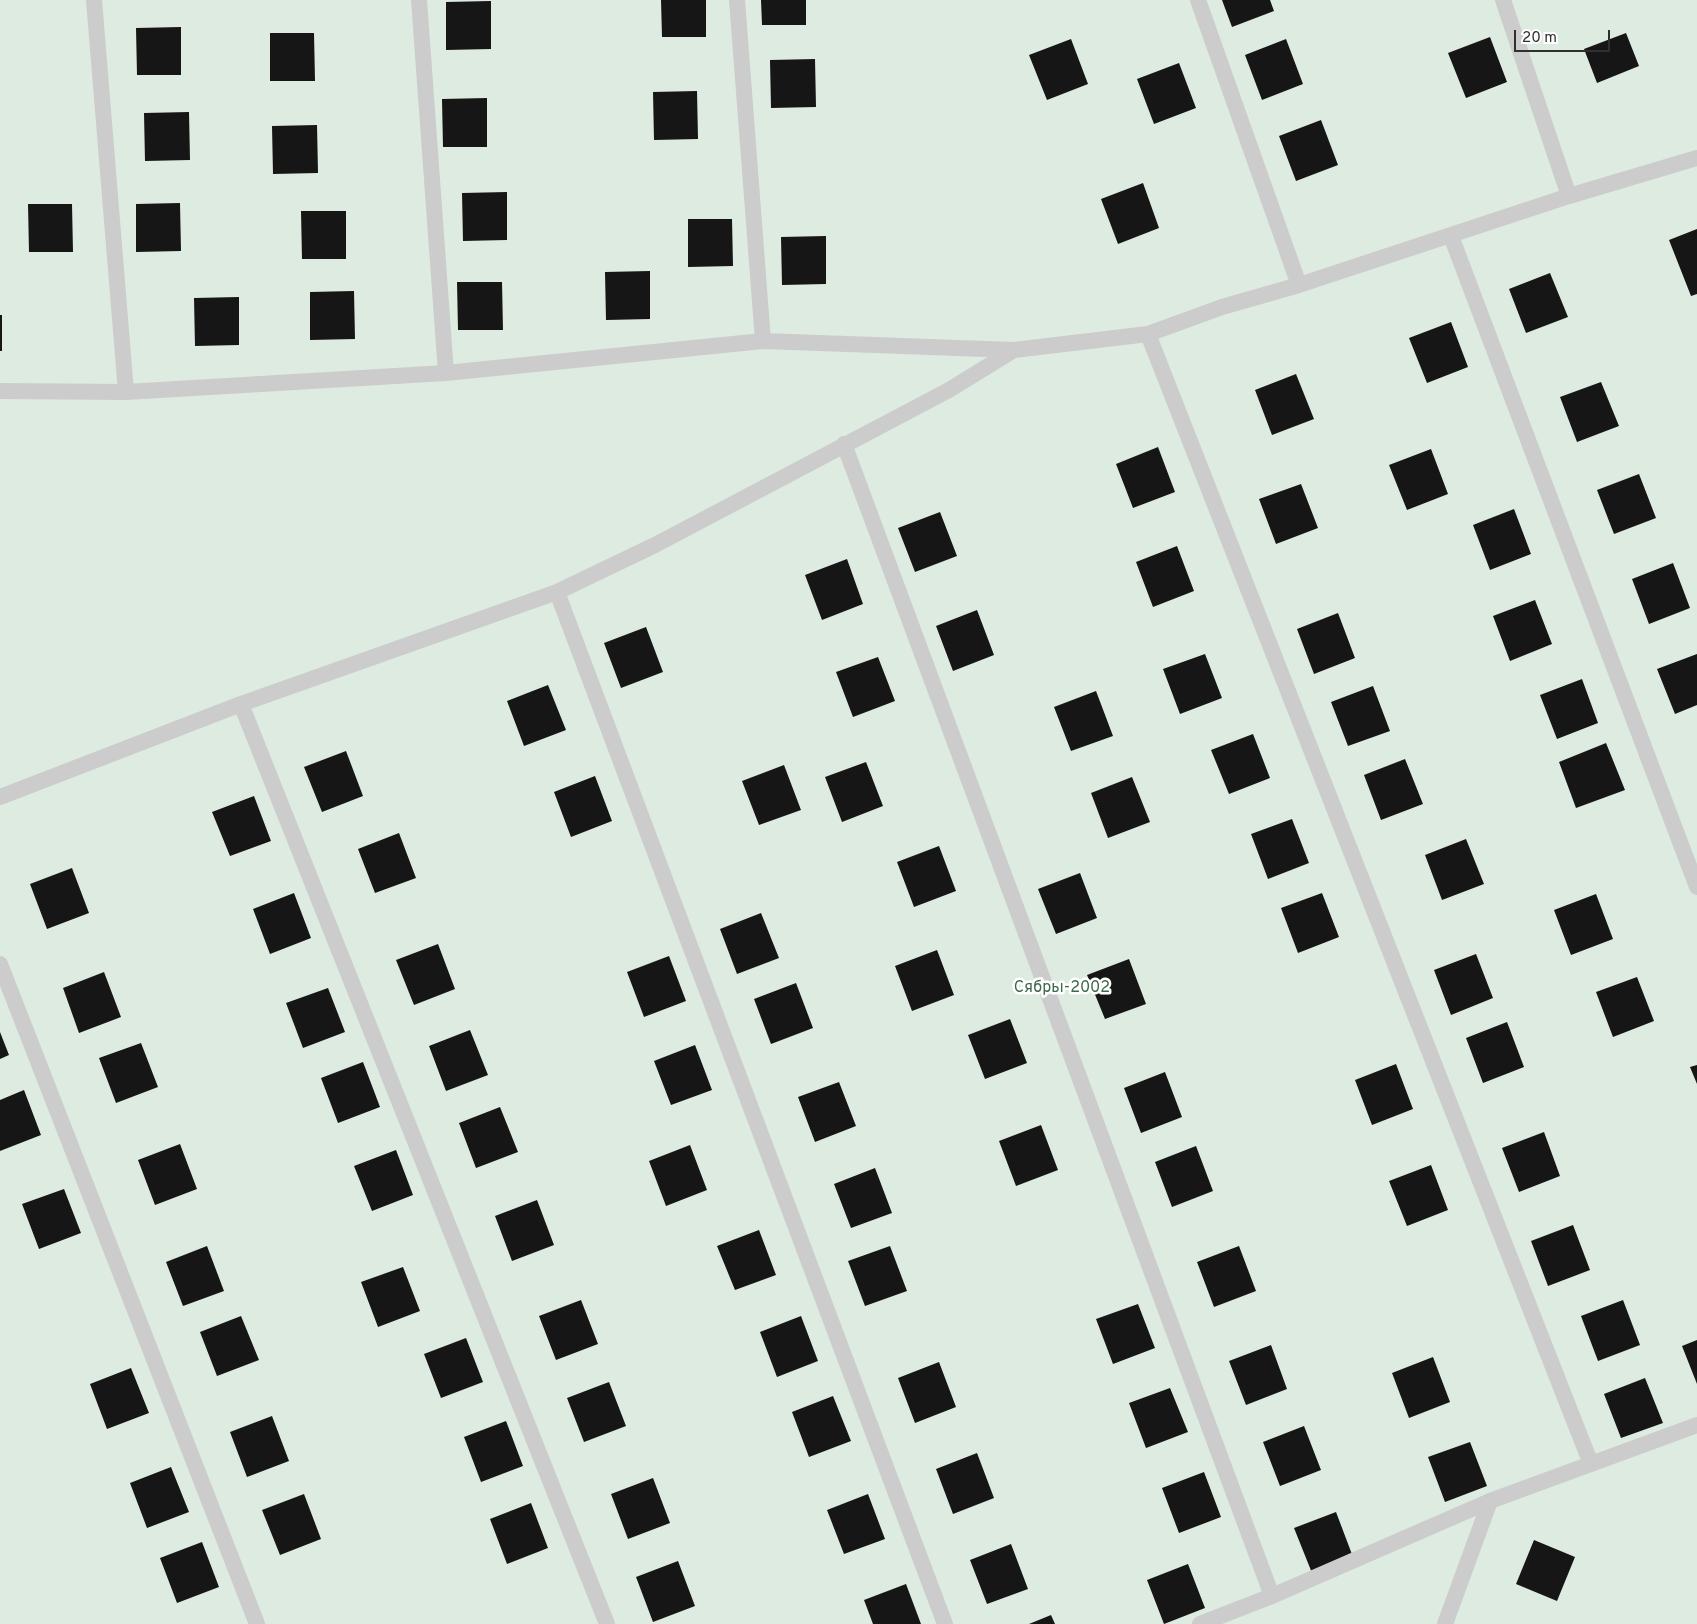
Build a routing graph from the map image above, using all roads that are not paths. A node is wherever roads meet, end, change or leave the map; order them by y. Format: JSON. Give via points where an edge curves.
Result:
{"nodes":[{"id":1,"x":94,"y":0,"type":"edge"},
{"id":2,"x":419,"y":0,"type":"edge"},
{"id":3,"x":737,"y":0,"type":"edge"},
{"id":4,"x":1198,"y":0,"type":"edge"},
{"id":5,"x":1503,"y":0,"type":"edge"},
{"id":6,"x":1697,"y":158,"type":"edge"},
{"id":7,"x":1569,"y":196,"type":"junction"},
{"id":8,"x":1452,"y":236,"type":"junction"},
{"id":9,"x":1299,"y":286,"type":"junction"},
{"id":10,"x":1148,"y":334,"type":"junction"},
{"id":11,"x":763,"y":340,"type":"junction"},
{"id":12,"x":1014,"y":350,"type":"junction"},
{"id":13,"x":446,"y":373,"type":"junction"},
{"id":14,"x":0,"y":391,"type":"edge"},
{"id":15,"x":126,"y":392,"type":"junction"},
{"id":16,"x":844,"y":444,"type":"junction"},
{"id":17,"x":557,"y":592,"type":"junction"},
{"id":18,"x":241,"y":704,"type":"junction"},
{"id":19,"x":0,"y":797,"type":"edge"},
{"id":20,"x":1697,"y":887,"type":"edge"},
{"id":21,"x":0,"y":964,"type":"edge"},
{"id":22,"x":1697,"y":1425,"type":"edge"},
{"id":23,"x":1591,"y":1464,"type":"junction"},
{"id":24,"x":1490,"y":1501,"type":"junction"},
{"id":25,"x":1272,"y":1596,"type":"junction"},
{"id":26,"x":257,"y":1624,"type":"edge"},
{"id":27,"x":607,"y":1624,"type":"edge"},
{"id":28,"x":945,"y":1624,"type":"edge"},
{"id":29,"x":1200,"y":1624,"type":"edge"},
{"id":30,"x":1445,"y":1624,"type":"edge"}],
"edges":[{"from":1,"to":15,"type":"lane"},
{"from":2,"to":13,"type":"lane"},
{"from":3,"to":11,"type":"lane"},
{"from":4,"to":9,"type":"lane"},
{"from":5,"to":7,"type":"lane"},
{"from":6,"to":7,"type":"lane"},
{"from":7,"to":8,"type":"lane"},
{"from":8,"to":9,"type":"lane"},
{"from":8,"to":20,"type":"lane"},
{"from":9,"to":10,"type":"lane","via":[[1222,307]]},
{"from":10,"to":12,"type":"lane"},
{"from":10,"to":23,"type":"lane"},
{"from":11,"to":12,"type":"lane"},
{"from":11,"to":13,"type":"lane"},
{"from":12,"to":16,"type":"lane","via":[[949,390]]},
{"from":13,"to":15,"type":"lane"},
{"from":14,"to":15,"type":"lane"},
{"from":16,"to":17,"type":"lane","via":[[655,545]]},
{"from":16,"to":25,"type":"lane"},
{"from":17,"to":18,"type":"lane"},
{"from":17,"to":28,"type":"lane"},
{"from":18,"to":19,"type":"lane"},
{"from":18,"to":27,"type":"lane"},
{"from":21,"to":26,"type":"lane"},
{"from":22,"to":23,"type":"lane"},
{"from":23,"to":24,"type":"lane"},
{"from":24,"to":25,"type":"lane"},
{"from":24,"to":30,"type":"lane"},
{"from":25,"to":29,"type":"lane"}]}
